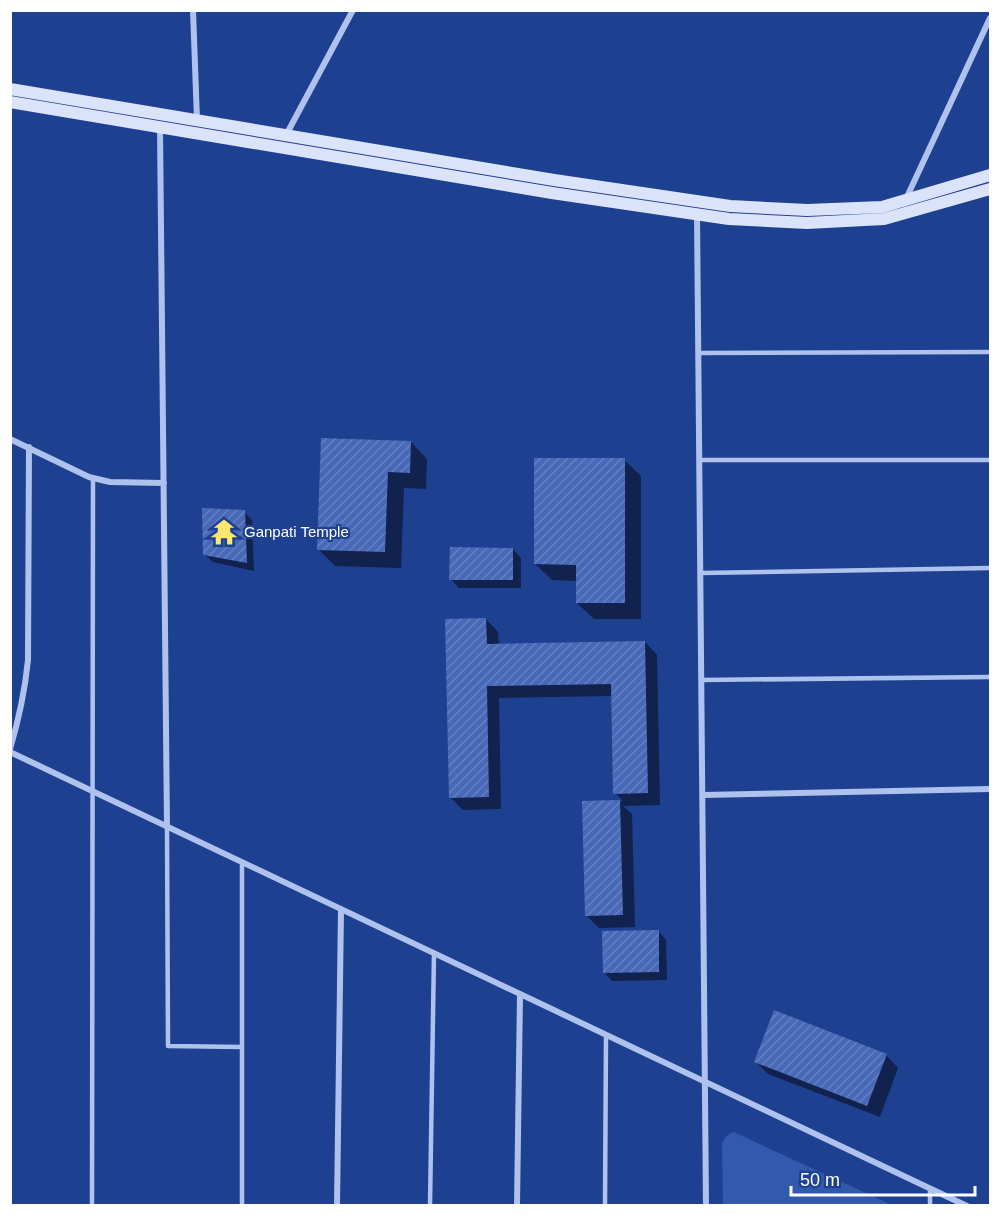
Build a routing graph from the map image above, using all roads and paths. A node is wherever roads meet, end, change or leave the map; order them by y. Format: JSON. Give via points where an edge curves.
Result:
{"nodes":[{"id":1,"x":193,"y":10,"type":"edge"},
{"id":2,"x":353,"y":10,"type":"edge"},
{"id":3,"x":990,"y":18,"type":"edge"},
{"id":4,"x":10,"y":89,"type":"edge"},
{"id":5,"x":10,"y":102,"type":"edge"},
{"id":6,"x":198,"y":120,"type":"junction"},
{"id":7,"x":160,"y":127,"type":"junction"},
{"id":8,"x":285,"y":135,"type":"junction"},
{"id":9,"x":279,"y":147,"type":"junction"},
{"id":10,"x":990,"y":175,"type":"edge"},
{"id":11,"x":990,"y":189,"type":"edge"},
{"id":12,"x":906,"y":199,"type":"junction"},
{"id":13,"x":907,"y":213,"type":"junction"},
{"id":14,"x":697,"y":214,"type":"junction"},
{"id":15,"x":990,"y":352,"type":"edge"},
{"id":16,"x":698,"y":353,"type":"junction"},
{"id":17,"x":10,"y":439,"type":"edge"},
{"id":18,"x":29,"y":447,"type":"junction"},
{"id":19,"x":699,"y":460,"type":"junction"},
{"id":20,"x":990,"y":460,"type":"edge"},
{"id":21,"x":93,"y":478,"type":"junction"},
{"id":22,"x":164,"y":483,"type":"junction"},
{"id":23,"x":990,"y":568,"type":"edge"},
{"id":24,"x":700,"y":573,"type":"junction"},
{"id":25,"x":990,"y":678,"type":"edge"},
{"id":26,"x":702,"y":680,"type":"junction"},
{"id":27,"x":10,"y":750,"type":"edge"},
{"id":28,"x":990,"y":789,"type":"edge"},
{"id":29,"x":92,"y":791,"type":"junction"},
{"id":30,"x":703,"y":795,"type":"junction"},
{"id":31,"x":167,"y":827,"type":"junction"},
{"id":32,"x":242,"y":862,"type":"junction"},
{"id":33,"x":341,"y":909,"type":"junction"},
{"id":34,"x":434,"y":953,"type":"junction"},
{"id":35,"x":520,"y":994,"type":"junction"},
{"id":36,"x":606,"y":1035,"type":"junction"},
{"id":37,"x":242,"y":1047,"type":"junction"},
{"id":38,"x":705,"y":1082,"type":"junction"},
{"id":39,"x":930,"y":1188,"type":"junction"},
{"id":40,"x":92,"y":1206,"type":"edge"},
{"id":41,"x":242,"y":1206,"type":"edge"},
{"id":42,"x":337,"y":1206,"type":"edge"},
{"id":43,"x":430,"y":1206,"type":"edge"},
{"id":44,"x":517,"y":1206,"type":"edge"},
{"id":45,"x":605,"y":1206,"type":"edge"},
{"id":46,"x":706,"y":1206,"type":"edge"},
{"id":47,"x":930,"y":1206,"type":"edge"},
{"id":48,"x":968,"y":1206,"type":"edge"}],
"edges":[{"from":1,"to":6,"type":"street"},
{"from":2,"to":8,"type":"street"},
{"from":3,"to":12,"type":"street"},
{"from":4,"to":6,"type":"main road"},
{"from":5,"to":7,"type":"main road"},
{"from":6,"to":8,"type":"main road"},
{"from":7,"to":9,"type":"main road"},
{"from":7,"to":22,"type":"street"},
{"from":8,"to":9,"type":"street"},
{"from":8,"to":12,"type":"main road","via":[[730,206],[807,210],[882,207]]},
{"from":9,"to":14,"type":"main road"},
{"from":10,"to":12,"type":"main road"},
{"from":11,"to":13,"type":"main road"},
{"from":12,"to":13,"type":"street"},
{"from":13,"to":14,"type":"main road","via":[[884,219],[807,223]]},
{"from":14,"to":16,"type":"street"},
{"from":15,"to":16,"type":"lane"},
{"from":16,"to":19,"type":"street"},
{"from":17,"to":18,"type":"street"},
{"from":18,"to":21,"type":"street"},
{"from":18,"to":27,"type":"street","via":[[28,660]]},
{"from":19,"to":20,"type":"lane"},
{"from":19,"to":24,"type":"street"},
{"from":21,"to":22,"type":"street"},
{"from":21,"to":29,"type":"lane"},
{"from":22,"to":31,"type":"street"},
{"from":23,"to":24,"type":"lane"},
{"from":24,"to":26,"type":"street"},
{"from":25,"to":26,"type":"lane"},
{"from":26,"to":30,"type":"street"},
{"from":27,"to":29,"type":"street"},
{"from":28,"to":30,"type":"street"},
{"from":29,"to":31,"type":"street"},
{"from":29,"to":40,"type":"lane"},
{"from":30,"to":38,"type":"street"},
{"from":31,"to":32,"type":"street"},
{"from":31,"to":37,"type":"lane","via":[[168,1046]]},
{"from":32,"to":33,"type":"street"},
{"from":32,"to":37,"type":"lane"},
{"from":33,"to":34,"type":"street"},
{"from":33,"to":42,"type":"street"},
{"from":34,"to":35,"type":"street"},
{"from":34,"to":43,"type":"lane"},
{"from":35,"to":36,"type":"street"},
{"from":35,"to":44,"type":"street"},
{"from":36,"to":38,"type":"street"},
{"from":36,"to":45,"type":"lane"},
{"from":37,"to":41,"type":"lane"},
{"from":38,"to":39,"type":"street"},
{"from":38,"to":46,"type":"street"},
{"from":39,"to":47,"type":"lane"},
{"from":39,"to":48,"type":"street"}]}
